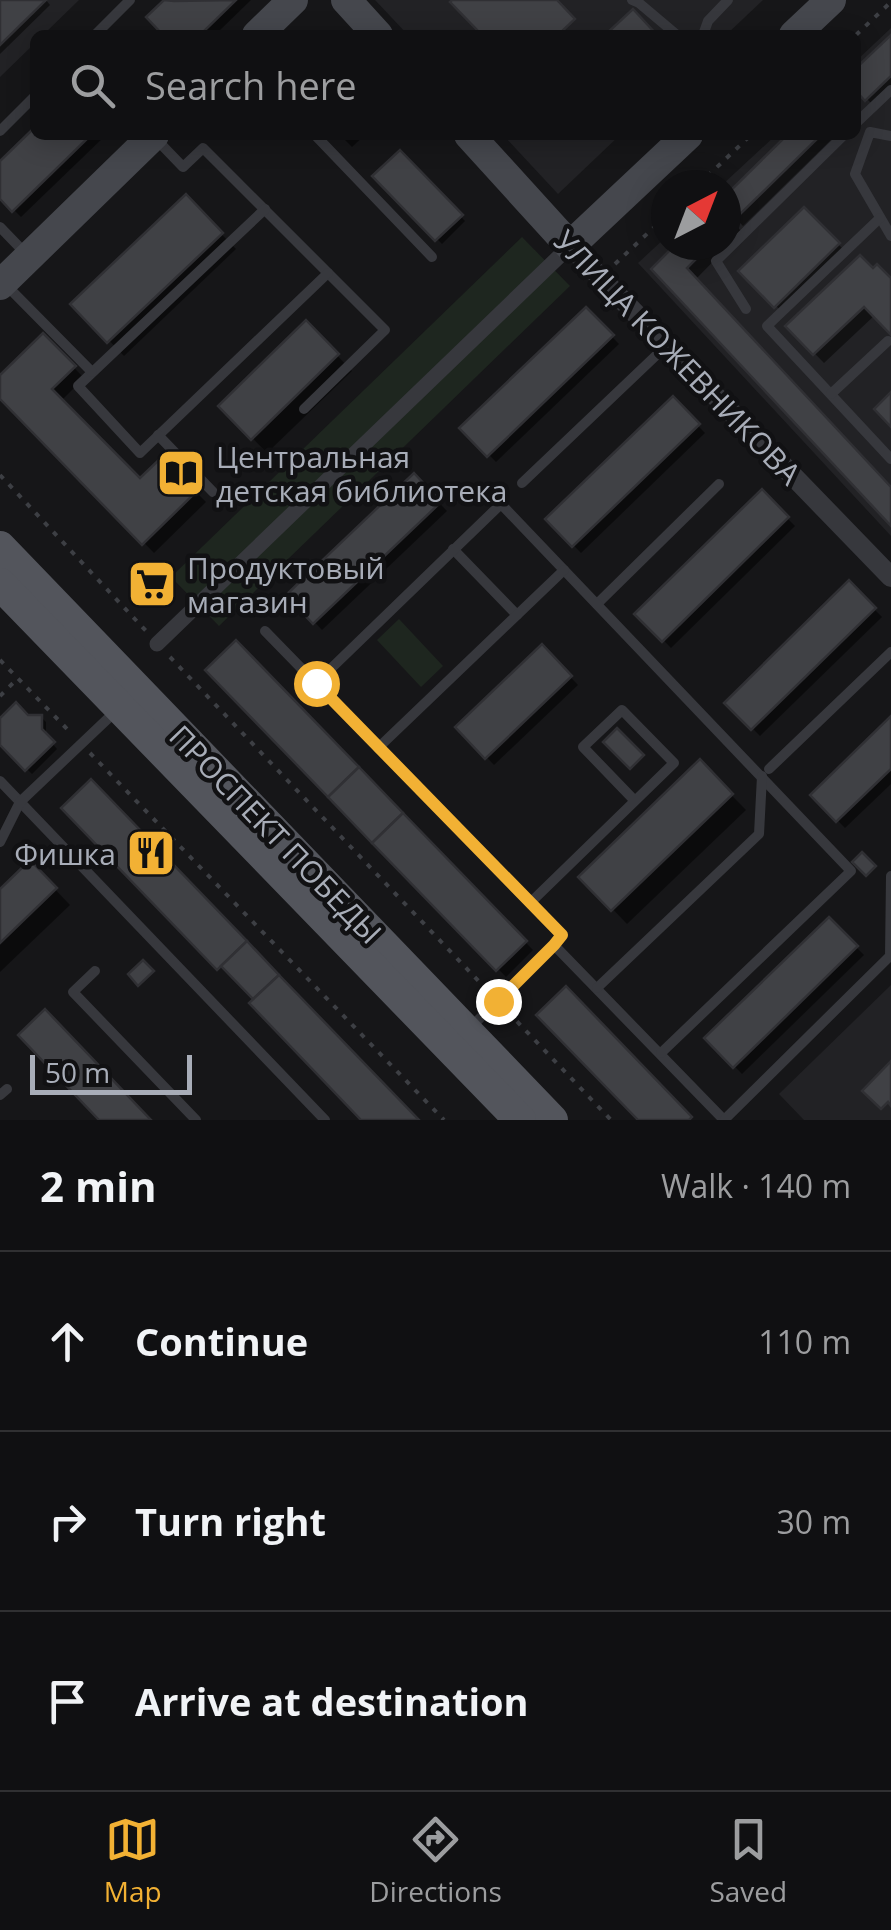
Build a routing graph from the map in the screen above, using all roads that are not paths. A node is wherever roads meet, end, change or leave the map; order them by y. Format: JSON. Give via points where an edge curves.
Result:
{"nodes":[{"id":1,"x":130,"y":0,"type":"edge"},
{"id":2,"x":293,"y":0,"type":"edge"},
{"id":3,"x":346,"y":0,"type":"edge"},
{"id":4,"x":632,"y":0,"type":"edge"},
{"id":5,"x":728,"y":0,"type":"edge"},
{"id":6,"x":831,"y":0,"type":"edge"},
{"id":7,"x":101,"y":30,"type":"edge"},
{"id":8,"x":262,"y":30,"type":"edge"},
{"id":9,"x":373,"y":30,"type":"edge"},
{"id":10,"x":671,"y":30,"type":"edge"},
{"id":11,"x":704,"y":30,"type":"edge"},
{"id":12,"x":799,"y":30,"type":"edge"},
{"id":13,"x":891,"y":90,"type":"edge"},
{"id":14,"x":30,"y":101,"type":"edge"},
{"id":15,"x":861,"y":116,"type":"edge"},
{"id":16,"x":861,"y":124,"type":"edge"},
{"id":17,"x":0,"y":131,"type":"edge"},
{"id":18,"x":870,"y":132,"type":"junction"},
{"id":19,"x":891,"y":136,"type":"edge"},
{"id":20,"x":148,"y":140,"type":"edge"},
{"id":21,"x":158,"y":140,"type":"edge"},
{"id":22,"x":320,"y":140,"type":"edge"},
{"id":23,"x":474,"y":140,"type":"edge"},
{"id":24,"x":683,"y":140,"type":"edge"},
{"id":25,"x":839,"y":140,"type":"edge"},
{"id":26,"x":264,"y":210,"type":"junction"},
{"id":27,"x":880,"y":218,"type":"junction"},
{"id":28,"x":0,"y":227,"type":"edge"},
{"id":29,"x":891,"y":236,"type":"edge"},
{"id":30,"x":570,"y":246,"type":"junction"},
{"id":31,"x":29,"y":257,"type":"junction"},
{"id":32,"x":432,"y":257,"type":"dead end"},
{"id":33,"x":328,"y":273,"type":"junction"},
{"id":34,"x":2,"y":283,"type":"edge"},
{"id":35,"x":746,"y":309,"type":"dead end"},
{"id":36,"x":888,"y":341,"type":"dead end"},
{"id":37,"x":666,"y":346,"type":"junction"},
{"id":38,"x":92,"y":372,"type":"junction"},
{"id":39,"x":831,"y":394,"type":"junction"},
{"id":40,"x":304,"y":408,"type":"dead end"},
{"id":41,"x":158,"y":435,"type":"junction"},
{"id":42,"x":891,"y":459,"type":"edge"},
{"id":43,"x":522,"y":483,"type":"dead end"},
{"id":44,"x":719,"y":484,"type":"dead end"},
{"id":45,"x":213,"y":492,"type":"dead end"},
{"id":46,"x":0,"y":547,"type":"edge"},
{"id":47,"x":453,"y":549,"type":"junction"},
{"id":48,"x":564,"y":570,"type":"junction"},
{"id":49,"x":891,"y":577,"type":"edge"},
{"id":50,"x":0,"y":584,"type":"edge"},
{"id":51,"x":597,"y":604,"type":"junction"},
{"id":52,"x":517,"y":615,"type":"junction"},
{"id":53,"x":265,"y":631,"type":"dead end"},
{"id":54,"x":157,"y":644,"type":"road end"},
{"id":55,"x":891,"y":652,"type":"edge"},
{"id":56,"x":316,"y":683,"type":"junction"},
{"id":57,"x":118,"y":708,"type":"junction"},
{"id":58,"x":378,"y":748,"type":"junction"},
{"id":59,"x":766,"y":772,"type":"junction"},
{"id":60,"x":0,"y":781,"type":"edge"},
{"id":61,"x":635,"y":801,"type":"junction"},
{"id":62,"x":20,"y":802,"type":"junction"},
{"id":63,"x":0,"y":842,"type":"edge"},
{"id":64,"x":891,"y":876,"type":"edge"},
{"id":65,"x":530,"y":903,"type":"junction"},
{"id":66,"x":554,"y":945,"type":"junction"},
{"id":67,"x":95,"y":971,"type":"dead end"},
{"id":68,"x":596,"y":988,"type":"junction"},
{"id":69,"x":467,"y":1032,"type":"junction"},
{"id":70,"x":661,"y":1054,"type":"junction"},
{"id":71,"x":508,"y":1112,"type":"edge"},
{"id":72,"x":196,"y":1120,"type":"edge"},
{"id":73,"x":325,"y":1120,"type":"edge"},
{"id":74,"x":552,"y":1120,"type":"edge"},
{"id":75,"x":725,"y":1120,"type":"edge"}],
"edges":[{"from":1,"to":7,"type":"lane"},
{"from":2,"to":8,"type":"main road"},
{"from":3,"to":9,"type":"main road"},
{"from":4,"to":10,"type":"lane"},
{"from":5,"to":11,"type":"lane"},
{"from":6,"to":12,"type":"main road"},
{"from":13,"to":15,"type":"lane"},
{"from":14,"to":17,"type":"lane"},
{"from":16,"to":18,"type":"lane"},
{"from":18,"to":19,"type":"lane"},
{"from":18,"to":27,"type":"lane","via":[[855,174]]},
{"from":20,"to":31,"type":"main road"},
{"from":21,"to":26,"type":"lane","via":[[183,168],[203,148]]},
{"from":22,"to":32,"type":"lane"},
{"from":23,"to":30,"type":"main road","name":"УЛИЦА КОЖЕВНИКОВА"},
{"from":24,"to":30,"type":"main road"},
{"from":25,"to":35,"type":"lane","via":[[716,261]]},
{"from":26,"to":33,"type":"lane"},
{"from":26,"to":38,"type":"lane"},
{"from":27,"to":29,"type":"lane"},
{"from":27,"to":39,"type":"lane","via":[[767,326]]},
{"from":28,"to":31,"type":"lane"},
{"from":30,"to":37,"type":"street","name":"УЛИЦА КОЖЕВНИКОВА"},
{"from":30,"to":54,"type":"street"},
{"from":31,"to":34,"type":"main road"},
{"from":33,"to":40,"type":"lane","via":[[386,330]]},
{"from":33,"to":41,"type":"lane"},
{"from":34,"to":38,"type":"lane"},
{"from":36,"to":39,"type":"lane"},
{"from":37,"to":43,"type":"lane"},
{"from":37,"to":49,"type":"street","name":"УЛИЦА КОЖЕВНИКОВА"},
{"from":38,"to":41,"type":"lane","via":[[78,386],[140,452]]},
{"from":39,"to":42,"type":"lane"},
{"from":41,"to":45,"type":"lane"},
{"from":44,"to":51,"type":"lane"},
{"from":46,"to":69,"type":"main road","name":"ПРОСПЕКТ ПОБЕДЫ"},
{"from":47,"to":48,"type":"lane","via":[[501,504]]},
{"from":47,"to":52,"type":"lane"},
{"from":47,"to":56,"type":"lane"},
{"from":48,"to":51,"type":"lane"},
{"from":48,"to":52,"type":"lane"},
{"from":50,"to":57,"type":"main road","name":"ПРОСПЕКТ ПОБЕДЫ"},
{"from":51,"to":59,"type":"lane"},
{"from":52,"to":58,"type":"lane"},
{"from":53,"to":56,"type":"lane"},
{"from":55,"to":59,"type":"lane"},
{"from":56,"to":58,"type":"lane"},
{"from":57,"to":62,"type":"lane"},
{"from":57,"to":71,"type":"main road","name":"ПРОСПЕКТ ПОБЕДЫ"},
{"from":58,"to":65,"type":"lane"},
{"from":59,"to":68,"type":"lane","via":[[759,834]]},
{"from":59,"to":70,"type":"lane","via":[[852,871]]},
{"from":60,"to":62,"type":"lane"},
{"from":61,"to":61,"type":"lane","via":[[674,763],[622,710],[583,747]]},
{"from":61,"to":65,"type":"lane"},
{"from":62,"to":63,"type":"lane"},
{"from":62,"to":73,"type":"lane"},
{"from":64,"to":75,"type":"lane","via":[[890,956]]},
{"from":65,"to":66,"type":"lane","via":[[562,935]]},
{"from":66,"to":68,"type":"lane"},
{"from":66,"to":69,"type":"lane"},
{"from":67,"to":72,"type":"lane","via":[[73,992]]},
{"from":68,"to":70,"type":"lane"},
{"from":69,"to":74,"type":"main road","name":"ПРОСПЕКТ ПОБЕДЫ"},
{"from":70,"to":75,"type":"lane"}]}
